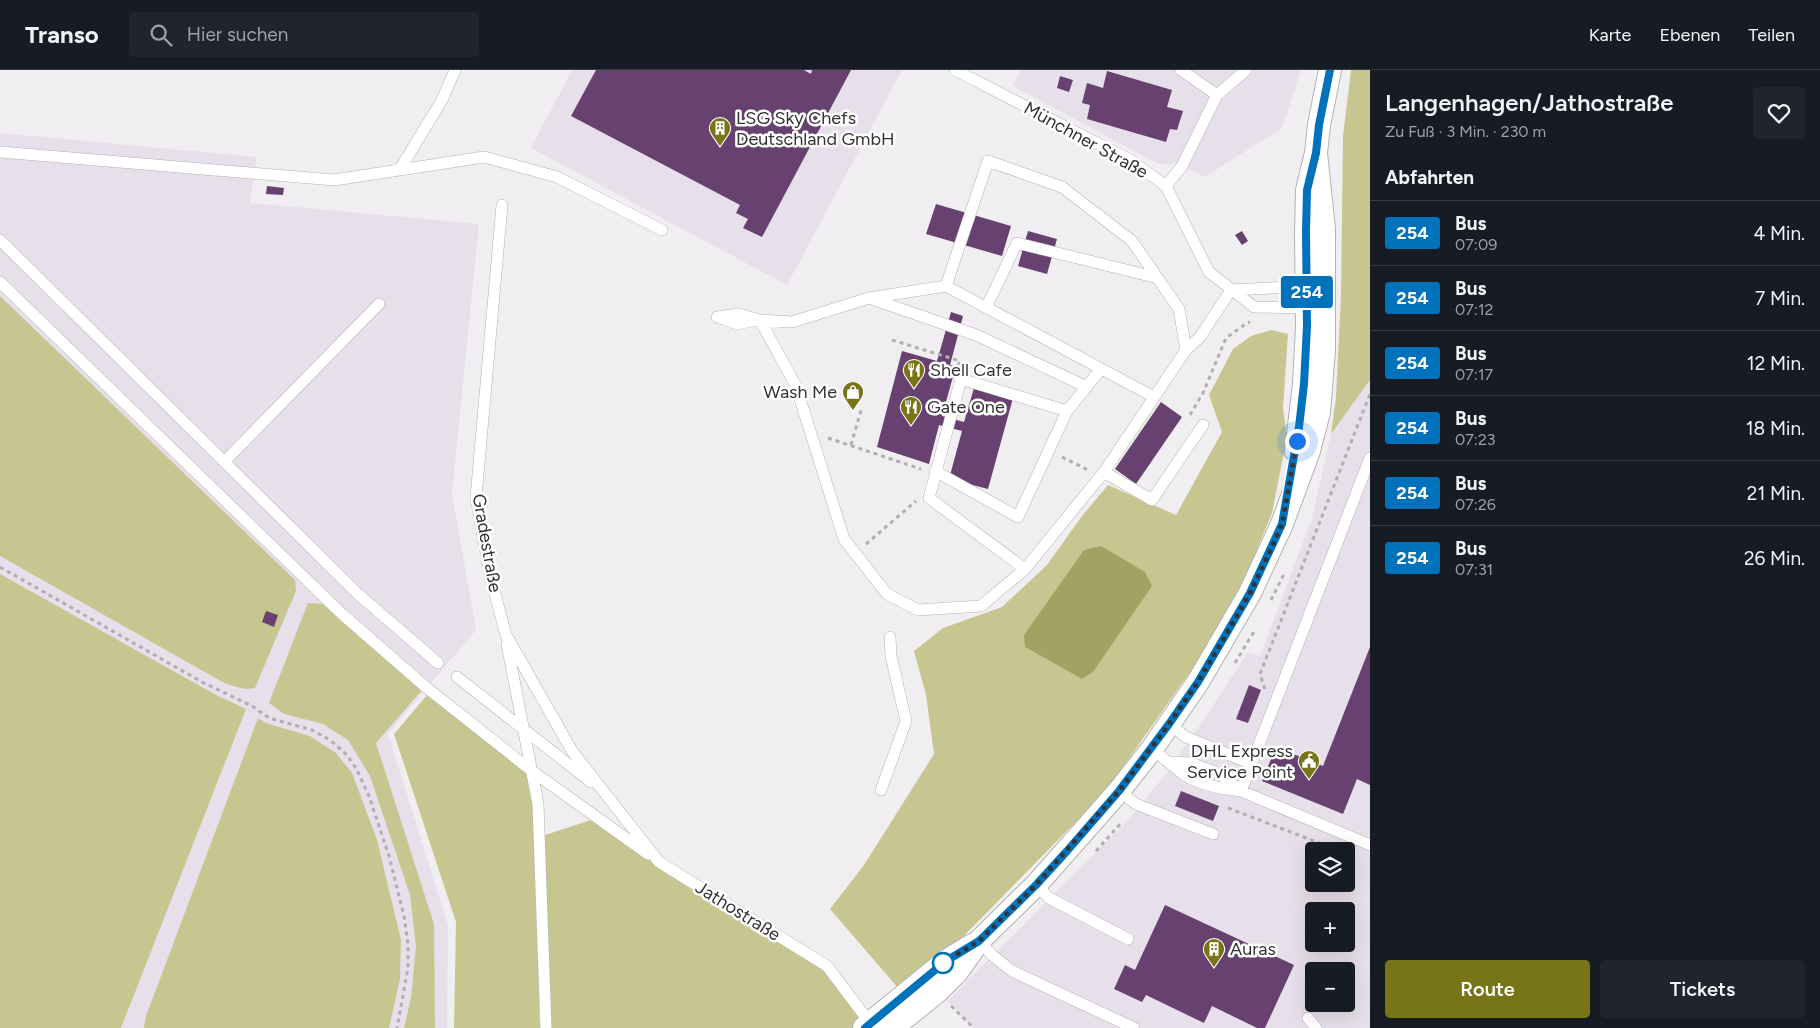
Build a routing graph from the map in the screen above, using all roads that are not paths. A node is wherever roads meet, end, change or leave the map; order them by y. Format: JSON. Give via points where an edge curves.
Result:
{"nodes":[{"id":1,"x":455,"y":70,"type":"edge"},
{"id":2,"x":955,"y":70,"type":"edge"},
{"id":3,"x":1181,"y":70,"type":"edge"},
{"id":4,"x":1246,"y":70,"type":"edge"},
{"id":5,"x":1330,"y":70,"type":"edge"},
{"id":6,"x":1217,"y":95,"type":"junction"},
{"id":7,"x":0,"y":152,"type":"edge"},
{"id":8,"x":400,"y":169,"type":"junction"},
{"id":9,"x":1166,"y":186,"type":"junction"},
{"id":10,"x":502,"y":205,"type":"dead end"},
{"id":11,"x":662,"y":230,"type":"dead end"},
{"id":12,"x":0,"y":240,"type":"edge"},
{"id":13,"x":1158,"y":278,"type":"junction"},
{"id":14,"x":0,"y":282,"type":"edge"},
{"id":15,"x":1316,"y":285,"type":"junction"},
{"id":16,"x":946,"y":286,"type":"junction"},
{"id":17,"x":1231,"y":290,"type":"junction"},
{"id":18,"x":869,"y":298,"type":"junction"},
{"id":19,"x":379,"y":304,"type":"dead end"},
{"id":20,"x":986,"y":308,"type":"junction"},
{"id":21,"x":1316,"y":309,"type":"junction"},
{"id":22,"x":1186,"y":350,"type":"junction"},
{"id":23,"x":1101,"y":369,"type":"junction"},
{"id":24,"x":1087,"y":387,"type":"junction"},
{"id":25,"x":1154,"y":397,"type":"junction"},
{"id":26,"x":1067,"y":411,"type":"junction"},
{"id":27,"x":1203,"y":425,"type":"dead end"},
{"id":28,"x":1370,"y":458,"type":"edge"},
{"id":29,"x":224,"y":462,"type":"junction"},
{"id":30,"x":935,"y":473,"type":"junction"},
{"id":31,"x":1102,"y":474,"type":"junction"},
{"id":32,"x":1025,"y":569,"type":"junction"},
{"id":33,"x":506,"y":635,"type":"junction"},
{"id":34,"x":890,"y":637,"type":"dead end"},
{"id":35,"x":438,"y":663,"type":"dead end"},
{"id":36,"x":457,"y":677,"type":"dead end"},
{"id":37,"x":524,"y":730,"type":"junction"},
{"id":38,"x":1178,"y":731,"type":"junction"},
{"id":39,"x":1160,"y":755,"type":"junction"},
{"id":40,"x":1252,"y":764,"type":"junction"},
{"id":41,"x":532,"y":771,"type":"junction"},
{"id":42,"x":881,"y":790,"type":"dead end"},
{"id":43,"x":604,"y":792,"type":"junction"},
{"id":44,"x":1241,"y":792,"type":"junction"},
{"id":45,"x":1128,"y":798,"type":"junction"},
{"id":46,"x":1212,"y":834,"type":"dead end"},
{"id":47,"x":1370,"y":845,"type":"edge"},
{"id":48,"x":659,"y":862,"type":"junction"},
{"id":49,"x":1036,"y":885,"type":"junction"},
{"id":50,"x":1128,"y":940,"type":"dead end"},
{"id":51,"x":979,"y":941,"type":"junction"},
{"id":52,"x":1308,"y":1018,"type":"dead end"},
{"id":53,"x":870,"y":1026,"type":"edge"},
{"id":54,"x":546,"y":1028,"type":"edge"},
{"id":55,"x":892,"y":1028,"type":"edge"},
{"id":56,"x":1134,"y":1028,"type":"edge"},
{"id":57,"x":1316,"y":1028,"type":"edge"}],
"edges":[{"from":1,"to":8,"type":"lane","via":[[442,100]]},
{"from":2,"to":9,"type":"lane","name":"Münchner Straße","via":[[1130,160]]},
{"from":3,"to":6,"type":"lane"},
{"from":4,"to":6,"type":"lane"},
{"from":5,"to":15,"type":"street","via":[[1307,190],[1306,231]]},
{"from":6,"to":9,"type":"lane","via":[[1182,166]]},
{"from":7,"to":8,"type":"lane","via":[[334,180]]},
{"from":8,"to":11,"type":"lane","via":[[484,157],[556,177]]},
{"from":9,"to":17,"type":"lane","name":"Münchner Straße","via":[[1209,272]]},
{"from":10,"to":33,"type":"lane","name":"Gradestraße","via":[[476,497],[490,575]]},
{"from":12,"to":29,"type":"lane"},
{"from":13,"to":16,"type":"lane","via":[[1132,241],[1062,187],[988,161]]},
{"from":13,"to":20,"type":"lane","via":[[1017,243]]},
{"from":13,"to":22,"type":"lane","via":[[1179,309]]},
{"from":14,"to":41,"type":"lane","via":[[342,614],[427,688]]},
{"from":15,"to":17,"type":"lane"},
{"from":15,"to":21,"type":"street"},
{"from":16,"to":18,"type":"lane"},
{"from":16,"to":20,"type":"lane"},
{"from":17,"to":21,"type":"lane","name":"Münchner Straße","via":[[1254,307]]},
{"from":17,"to":22,"type":"lane","via":[[1200,337]]},
{"from":18,"to":24,"type":"lane","via":[[976,335]]},
{"from":18,"to":32,"type":"lane","via":[[792,322],[760,320],[796,386],[844,539],[887,594],[918,610],[981,606]]},
{"from":19,"to":29,"type":"lane"},
{"from":20,"to":23,"type":"lane"},
{"from":21,"to":38,"type":"street","via":[[1282,524],[1250,593],[1198,682]]},
{"from":22,"to":25,"type":"lane"},
{"from":23,"to":24,"type":"lane"},
{"from":23,"to":25,"type":"lane"},
{"from":24,"to":26,"type":"lane"},
{"from":25,"to":31,"type":"lane"},
{"from":26,"to":30,"type":"lane","via":[[961,379]]},
{"from":26,"to":30,"type":"lane","via":[[1018,517]]},
{"from":27,"to":31,"type":"lane","via":[[1152,500]]},
{"from":28,"to":40,"type":"lane"},
{"from":29,"to":35,"type":"lane","via":[[358,594]]},
{"from":30,"to":32,"type":"lane","via":[[929,498]]},
{"from":31,"to":32,"type":"lane"},
{"from":33,"to":37,"type":"lane"},
{"from":33,"to":43,"type":"lane","name":"Gradestraße","via":[[572,751]]},
{"from":34,"to":42,"type":"lane","via":[[891,656],[906,721]]},
{"from":36,"to":37,"type":"lane"},
{"from":37,"to":41,"type":"lane"},
{"from":37,"to":43,"type":"lane"},
{"from":38,"to":39,"type":"street"},
{"from":38,"to":40,"type":"lane"},
{"from":39,"to":44,"type":"lane","via":[[1183,774],[1217,789]]},
{"from":39,"to":45,"type":"street"},
{"from":40,"to":44,"type":"lane"},
{"from":41,"to":48,"type":"lane"},
{"from":41,"to":54,"type":"lane","via":[[538,804]]},
{"from":43,"to":48,"type":"lane","name":"Jathostraße"},
{"from":44,"to":47,"type":"lane"},
{"from":45,"to":46,"type":"lane"},
{"from":45,"to":49,"type":"street"},
{"from":48,"to":53,"type":"lane","name":"Jathostraße","via":[[827,966]]},
{"from":49,"to":50,"type":"lane","via":[[1049,898]]},
{"from":49,"to":51,"type":"street"},
{"from":51,"to":53,"type":"street","via":[[946,961]]},
{"from":51,"to":55,"type":"street","via":[[957,972]]},
{"from":51,"to":56,"type":"lane","via":[[1012,971]]},
{"from":52,"to":57,"type":"lane"}]}
